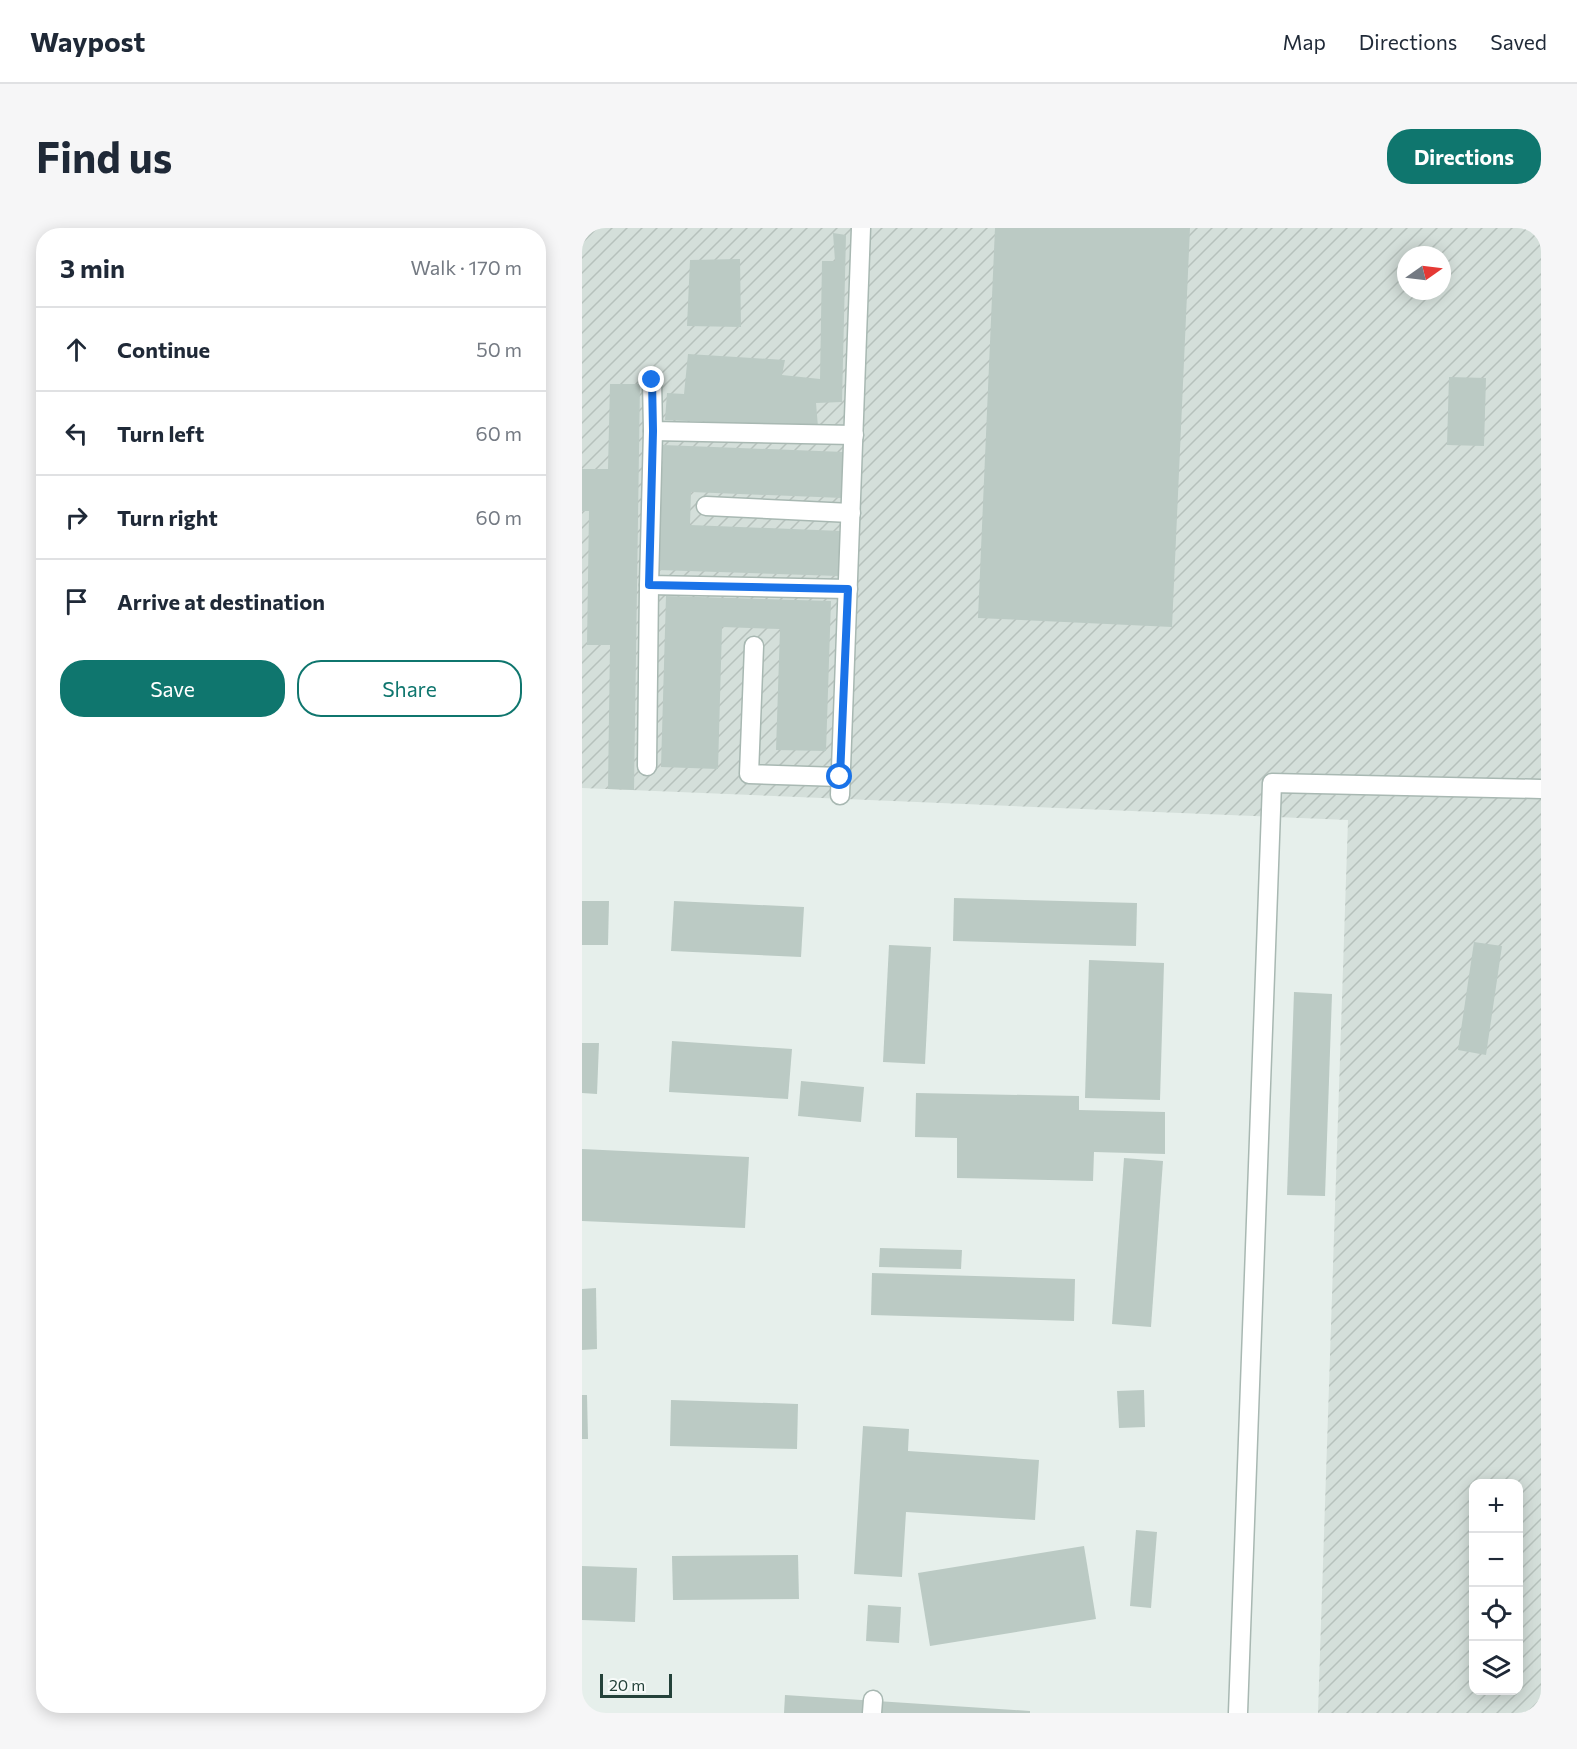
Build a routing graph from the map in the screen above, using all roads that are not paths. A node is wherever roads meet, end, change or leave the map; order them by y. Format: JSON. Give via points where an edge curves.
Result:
{"nodes":[{"id":1,"x":861,"y":228,"type":"edge"},
{"id":2,"x":652,"y":380,"type":"dead end"},
{"id":3,"x":653,"y":431,"type":"junction"},
{"id":4,"x":854,"y":435,"type":"junction"},
{"id":5,"x":706,"y":506,"type":"dead end"},
{"id":6,"x":851,"y":513,"type":"junction"},
{"id":7,"x":649,"y":585,"type":"junction"},
{"id":8,"x":848,"y":589,"type":"junction"},
{"id":9,"x":754,"y":646,"type":"dead end"},
{"id":10,"x":647,"y":766,"type":"dead end"},
{"id":11,"x":1541,"y":789,"type":"edge"},
{"id":12,"x":1238,"y":1713,"type":"edge"}],
"edges":[{"from":1,"to":4,"type":"lane"},
{"from":2,"to":3,"type":"lane"},
{"from":3,"to":4,"type":"lane"},
{"from":3,"to":7,"type":"lane"},
{"from":4,"to":6,"type":"lane"},
{"from":5,"to":6,"type":"lane"},
{"from":6,"to":8,"type":"lane"},
{"from":7,"to":8,"type":"lane"},
{"from":7,"to":10,"type":"lane"},
{"from":8,"to":9,"type":"lane","via":[[840,786],[749,774]]},
{"from":11,"to":12,"type":"lane","via":[[1272,783]]}]}
